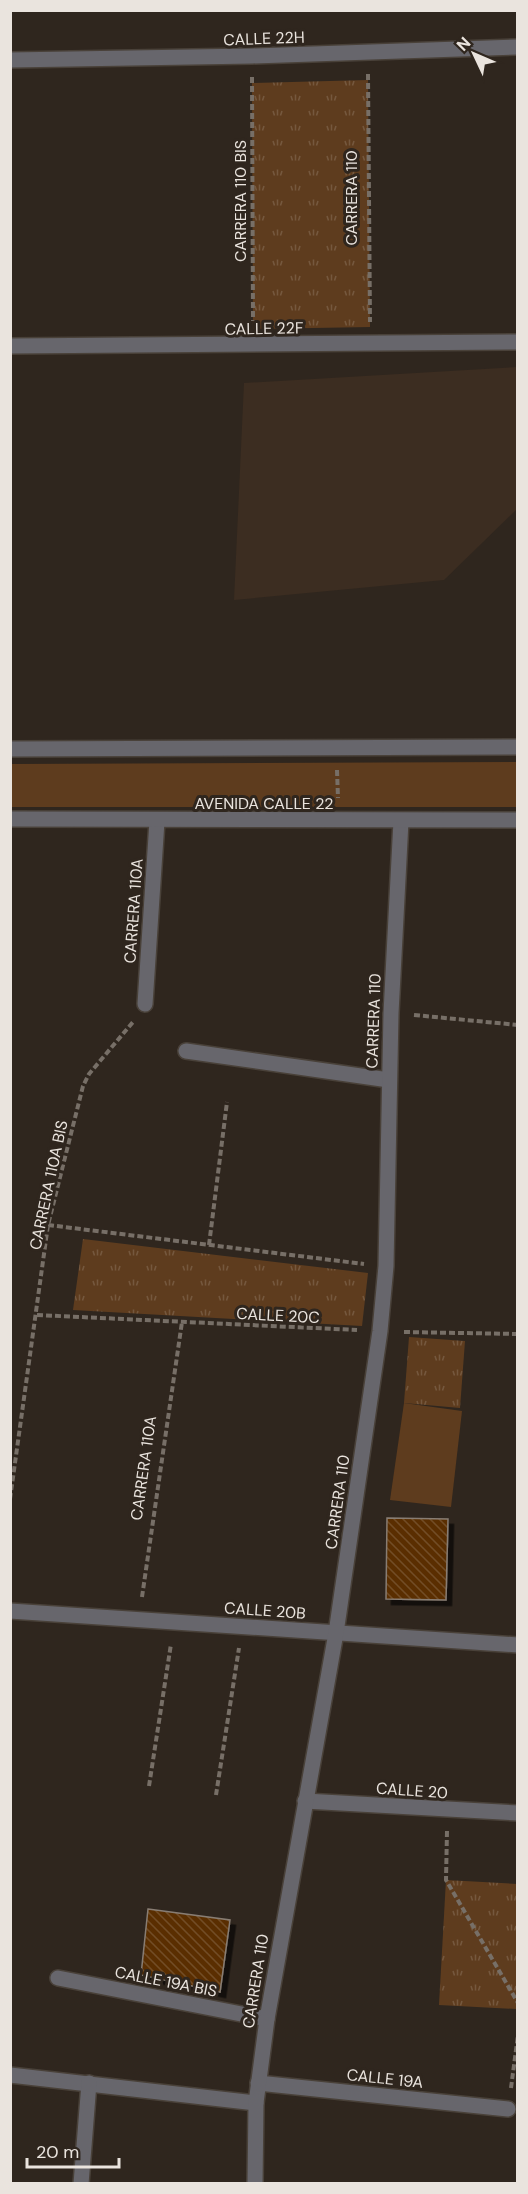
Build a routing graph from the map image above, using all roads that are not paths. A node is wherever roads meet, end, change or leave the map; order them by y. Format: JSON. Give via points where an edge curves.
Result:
{"nodes":[{"id":1,"x":518,"y":47,"type":"edge"},
{"id":2,"x":10,"y":60,"type":"edge"},
{"id":3,"x":518,"y":342,"type":"edge"},
{"id":4,"x":10,"y":346,"type":"edge"},
{"id":5,"x":518,"y":747,"type":"edge"},
{"id":6,"x":10,"y":749,"type":"edge"},
{"id":7,"x":10,"y":819,"type":"edge"},
{"id":8,"x":157,"y":820,"type":"junction"},
{"id":9,"x":518,"y":820,"type":"edge"},
{"id":10,"x":401,"y":821,"type":"junction"},
{"id":11,"x":144,"y":1004,"type":"road end"},
{"id":12,"x":186,"y":1051,"type":"dead end"},
{"id":13,"x":389,"y":1080,"type":"junction"},
{"id":14,"x":10,"y":1611,"type":"edge"},
{"id":15,"x":336,"y":1633,"type":"junction"},
{"id":16,"x":518,"y":1645,"type":"edge"},
{"id":17,"x":305,"y":1801,"type":"junction"},
{"id":18,"x":518,"y":1813,"type":"edge"},
{"id":19,"x":58,"y":1978,"type":"dead end"},
{"id":20,"x":267,"y":2019,"type":"junction"},
{"id":21,"x":10,"y":2075,"type":"edge"},
{"id":22,"x":258,"y":2083,"type":"junction"},
{"id":23,"x":89,"y":2084,"type":"junction"},
{"id":24,"x":256,"y":2103,"type":"junction"},
{"id":25,"x":508,"y":2109,"type":"road end"},
{"id":26,"x":81,"y":2184,"type":"edge"},
{"id":27,"x":255,"y":2184,"type":"edge"}],
"edges":[{"from":1,"to":2,"type":"street","name":"CALLE 22H"},
{"from":3,"to":4,"type":"street","name":"CALLE 22F"},
{"from":5,"to":6,"type":"street"},
{"from":7,"to":8,"type":"street","name":"AVENIDA CALLE 22"},
{"from":8,"to":10,"type":"street","name":"AVENIDA CALLE 22"},
{"from":8,"to":11,"type":"street","name":"CARRERA 110A"},
{"from":9,"to":10,"type":"street","name":"AVENIDA CALLE 22"},
{"from":10,"to":13,"type":"street","name":"CARRERA 110"},
{"from":12,"to":13,"type":"street"},
{"from":13,"to":15,"type":"street","name":"CARRERA 110","via":[[386,1266],[380,1332]]},
{"from":14,"to":15,"type":"street","name":"CALLE 20B"},
{"from":15,"to":16,"type":"street","name":"CALLE 20B"},
{"from":15,"to":17,"type":"street","name":"CARRERA 110"},
{"from":17,"to":18,"type":"street","name":"CALLE 20"},
{"from":17,"to":20,"type":"street","name":"CARRERA 110"},
{"from":19,"to":20,"type":"street","name":"CALLE 19A BIS"},
{"from":20,"to":22,"type":"street","name":"CARRERA 110"},
{"from":21,"to":23,"type":"street"},
{"from":22,"to":24,"type":"street","name":"CARRERA 110"},
{"from":22,"to":25,"type":"street","name":"CALLE 19A"},
{"from":23,"to":24,"type":"street"},
{"from":23,"to":26,"type":"street"},
{"from":24,"to":27,"type":"street","name":"CARRERA 110"}]}
